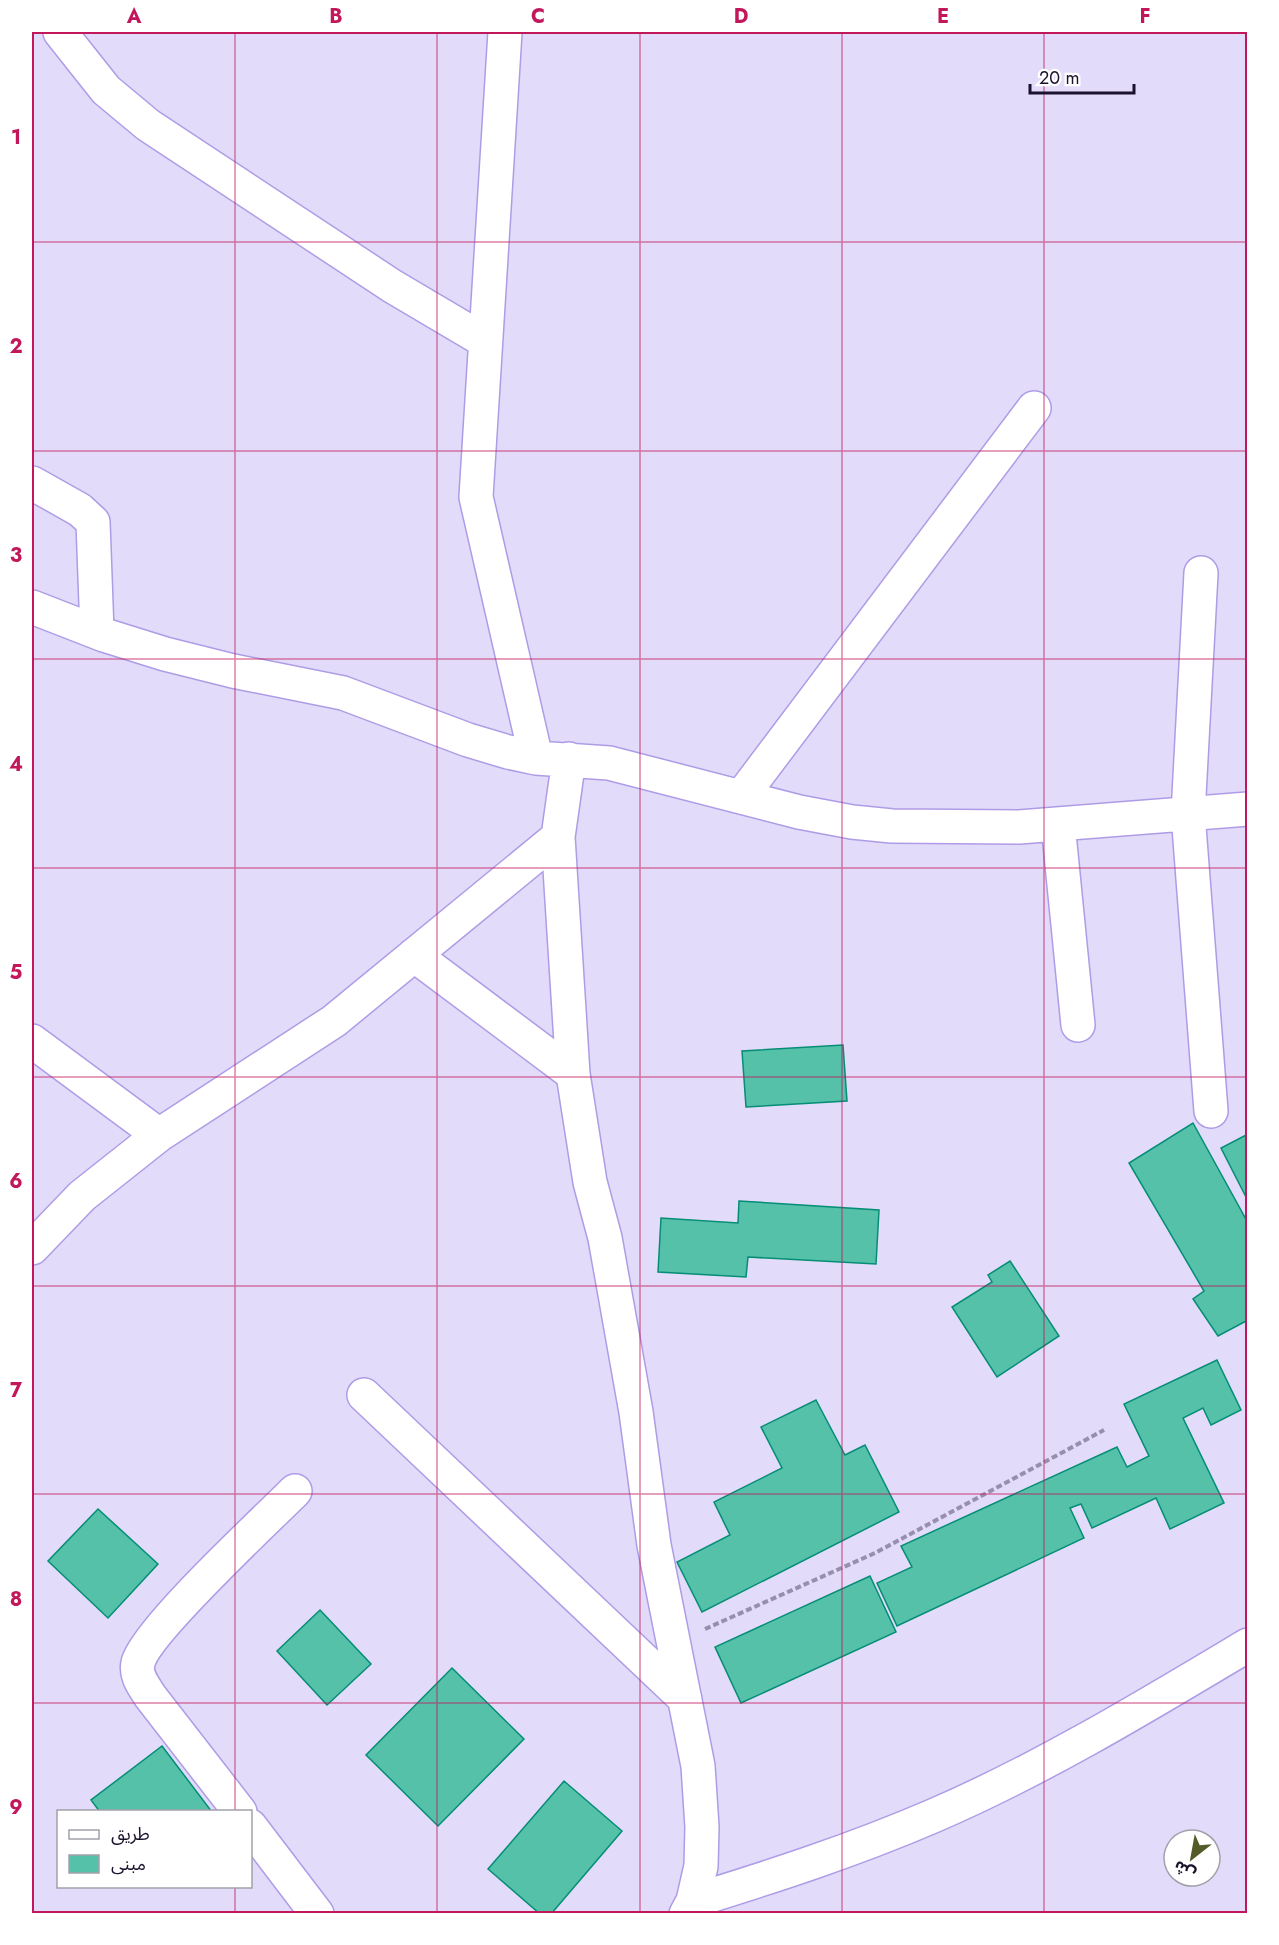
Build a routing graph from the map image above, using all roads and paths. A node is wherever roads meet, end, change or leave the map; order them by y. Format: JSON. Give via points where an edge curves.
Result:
{"nodes":[{"id":1,"x":60,"y":32,"type":"edge"},
{"id":2,"x":506,"y":32,"type":"edge"},
{"id":3,"x":485,"y":341,"type":"junction"},
{"id":4,"x":1034,"y":408,"type":"dead end"},
{"id":5,"x":32,"y":483,"type":"edge"},
{"id":6,"x":1201,"y":573,"type":"dead end"},
{"id":7,"x":32,"y":607,"type":"edge"},
{"id":8,"x":97,"y":632,"type":"junction"},
{"id":9,"x":536,"y":758,"type":"junction"},
{"id":10,"x":569,"y":759,"type":"junction"},
{"id":11,"x":741,"y":797,"type":"junction"},
{"id":12,"x":1248,"y":809,"type":"edge"},
{"id":13,"x":1188,"y":814,"type":"junction"},
{"id":14,"x":1058,"y":824,"type":"junction"},
{"id":15,"x":558,"y":837,"type":"junction"},
{"id":16,"x":414,"y":956,"type":"junction"},
{"id":17,"x":1078,"y":1025,"type":"dead end"},
{"id":18,"x":32,"y":1041,"type":"edge"},
{"id":19,"x":573,"y":1074,"type":"junction"},
{"id":20,"x":1211,"y":1111,"type":"dead end"},
{"id":21,"x":159,"y":1135,"type":"junction"},
{"id":22,"x":32,"y":1248,"type":"edge"},
{"id":23,"x":364,"y":1395,"type":"dead end"},
{"id":24,"x":1104,"y":1430,"type":"dead end"},
{"id":25,"x":295,"y":1491,"type":"dead end"},
{"id":26,"x":674,"y":1642,"type":"junction"},
{"id":27,"x":1248,"y":1645,"type":"edge"},
{"id":28,"x":685,"y":1699,"type":"junction"},
{"id":29,"x":238,"y":1810,"type":"edge"},
{"id":30,"x":252,"y":1829,"type":"edge"},
{"id":31,"x":690,"y":1908,"type":"edge"},
{"id":32,"x":316,"y":1914,"type":"edge"}],
"edges":[{"from":1,"to":3,"type":"street","via":[[106,90],[148,125],[392,286]]},
{"from":2,"to":3,"type":"street"},
{"from":3,"to":9,"type":"street","via":[[476,497]]},
{"from":4,"to":11,"type":"street"},
{"from":5,"to":8,"type":"street","via":[[80,510],[93,522]]},
{"from":6,"to":13,"type":"street"},
{"from":7,"to":8,"type":"street"},
{"from":8,"to":9,"type":"street","via":[[233,671],[343,693],[468,740]]},
{"from":9,"to":10,"type":"street"},
{"from":10,"to":11,"type":"street","via":[[609,764]]},
{"from":10,"to":15,"type":"street"},
{"from":11,"to":14,"type":"street","via":[[841,820],[892,826]]},
{"from":12,"to":13,"type":"street"},
{"from":13,"to":14,"type":"street"},
{"from":13,"to":20,"type":"street"},
{"from":14,"to":17,"type":"street"},
{"from":15,"to":16,"type":"street"},
{"from":15,"to":19,"type":"street"},
{"from":16,"to":19,"type":"street"},
{"from":16,"to":21,"type":"street","via":[[334,1021]]},
{"from":18,"to":21,"type":"street"},
{"from":19,"to":26,"type":"street"},
{"from":21,"to":22,"type":"street","via":[[82,1196]]},
{"from":23,"to":28,"type":"street"},
{"from":24,"to":26,"type":"path","via":[[875,1553]]},
{"from":25,"to":29,"type":"street","via":[[163,1624],[138,1663],[139,1678],[150,1696]]},
{"from":26,"to":28,"type":"street"},
{"from":27,"to":31,"type":"street","via":[[1006,1782],[933,1816]]},
{"from":28,"to":31,"type":"street","via":[[698,1766],[702,1827],[701,1866]]},
{"from":30,"to":32,"type":"street"}]}
